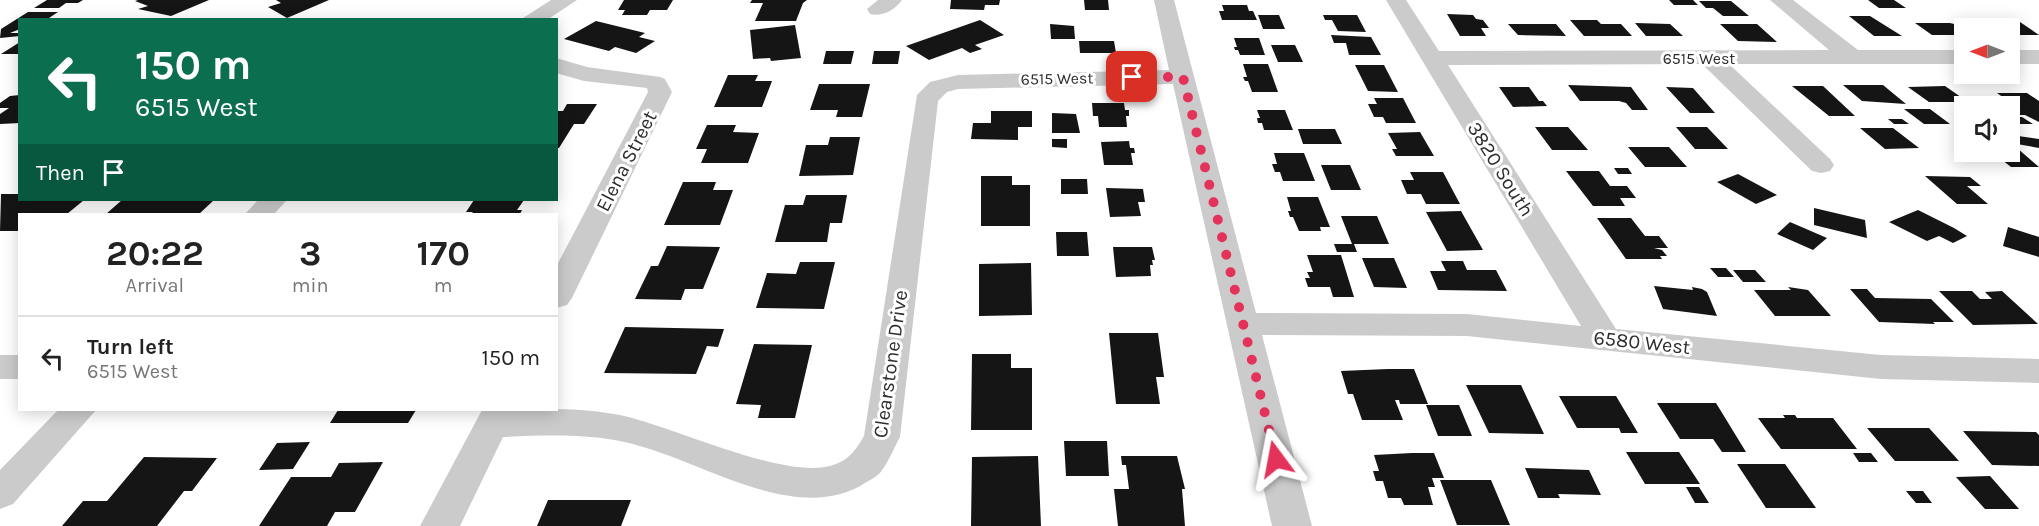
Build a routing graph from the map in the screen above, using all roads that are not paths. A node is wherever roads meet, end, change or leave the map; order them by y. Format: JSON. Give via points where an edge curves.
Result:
{"nodes":[{"id":1,"x":567,"y":0,"type":"edge"},
{"id":2,"x":1164,"y":0,"type":"edge"},
{"id":3,"x":1396,"y":0,"type":"edge"},
{"id":4,"x":1780,"y":0,"type":"edge"},
{"id":5,"x":534,"y":18,"type":"edge"},
{"id":6,"x":1954,"y":57,"type":"edge"},
{"id":7,"x":2023,"y":57,"type":"edge"},
{"id":8,"x":1432,"y":58,"type":"junction"},
{"id":9,"x":1709,"y":58,"type":"junction"},
{"id":10,"x":1853,"y":58,"type":"junction"},
{"id":11,"x":558,"y":66,"type":"edge"},
{"id":12,"x":2039,"y":71,"type":"edge"},
{"id":13,"x":1183,"y":77,"type":"junction"},
{"id":14,"x":933,"y":89,"type":"joint"},
{"id":15,"x":1821,"y":165,"type":"dead end"},
{"id":16,"x":272,"y":201,"type":"edge"},
{"id":17,"x":260,"y":213,"type":"edge"},
{"id":18,"x":558,"y":294,"type":"edge"},
{"id":19,"x":1245,"y":324,"type":"junction"},
{"id":20,"x":1605,"y":338,"type":"junction"},
{"id":21,"x":0,"y":367,"type":"edge"},
{"id":22,"x":18,"y":367,"type":"edge"},
{"id":23,"x":2039,"y":371,"type":"edge"},
{"id":24,"x":77,"y":411,"type":"edge"},
{"id":25,"x":496,"y":417,"type":"edge"},
{"id":26,"x":0,"y":494,"type":"edge"},
{"id":27,"x":440,"y":526,"type":"edge"},
{"id":28,"x":1292,"y":526,"type":"edge"}],
"edges":[{"from":1,"to":5,"type":"street"},
{"from":2,"to":13,"type":"street"},
{"from":3,"to":8,"type":"street","name":"3820 South"},
{"from":4,"to":10,"type":"street"},
{"from":6,"to":10,"type":"street","name":"6515 West"},
{"from":7,"to":12,"type":"street"},
{"from":8,"to":9,"type":"street","name":"6515 West"},
{"from":8,"to":20,"type":"street","name":"3820 South"},
{"from":9,"to":10,"type":"street","name":"6515 West"},
{"from":9,"to":15,"type":"street"},
{"from":11,"to":18,"type":"street","name":"Elena Street","via":[[584,74],[652,82],[660,92]]},
{"from":13,"to":14,"type":"street","name":"6515 West","via":[[996,79],[952,82]]},
{"from":13,"to":19,"type":"street"},
{"from":14,"to":25,"type":"street","name":"Clearstone Drive","via":[[926,101],[882,437],[871,461],[860,471],[830,483],[796,484],[745,472],[661,439],[614,427]]},
{"from":16,"to":17,"type":"street"},
{"from":19,"to":20,"type":"street","name":"6580 West","via":[[1467,325]]},
{"from":19,"to":28,"type":"street"},
{"from":20,"to":23,"type":"street","name":"6580 West","via":[[1881,367]]},
{"from":21,"to":22,"type":"street"},
{"from":24,"to":26,"type":"street"},
{"from":25,"to":27,"type":"street"}]}
